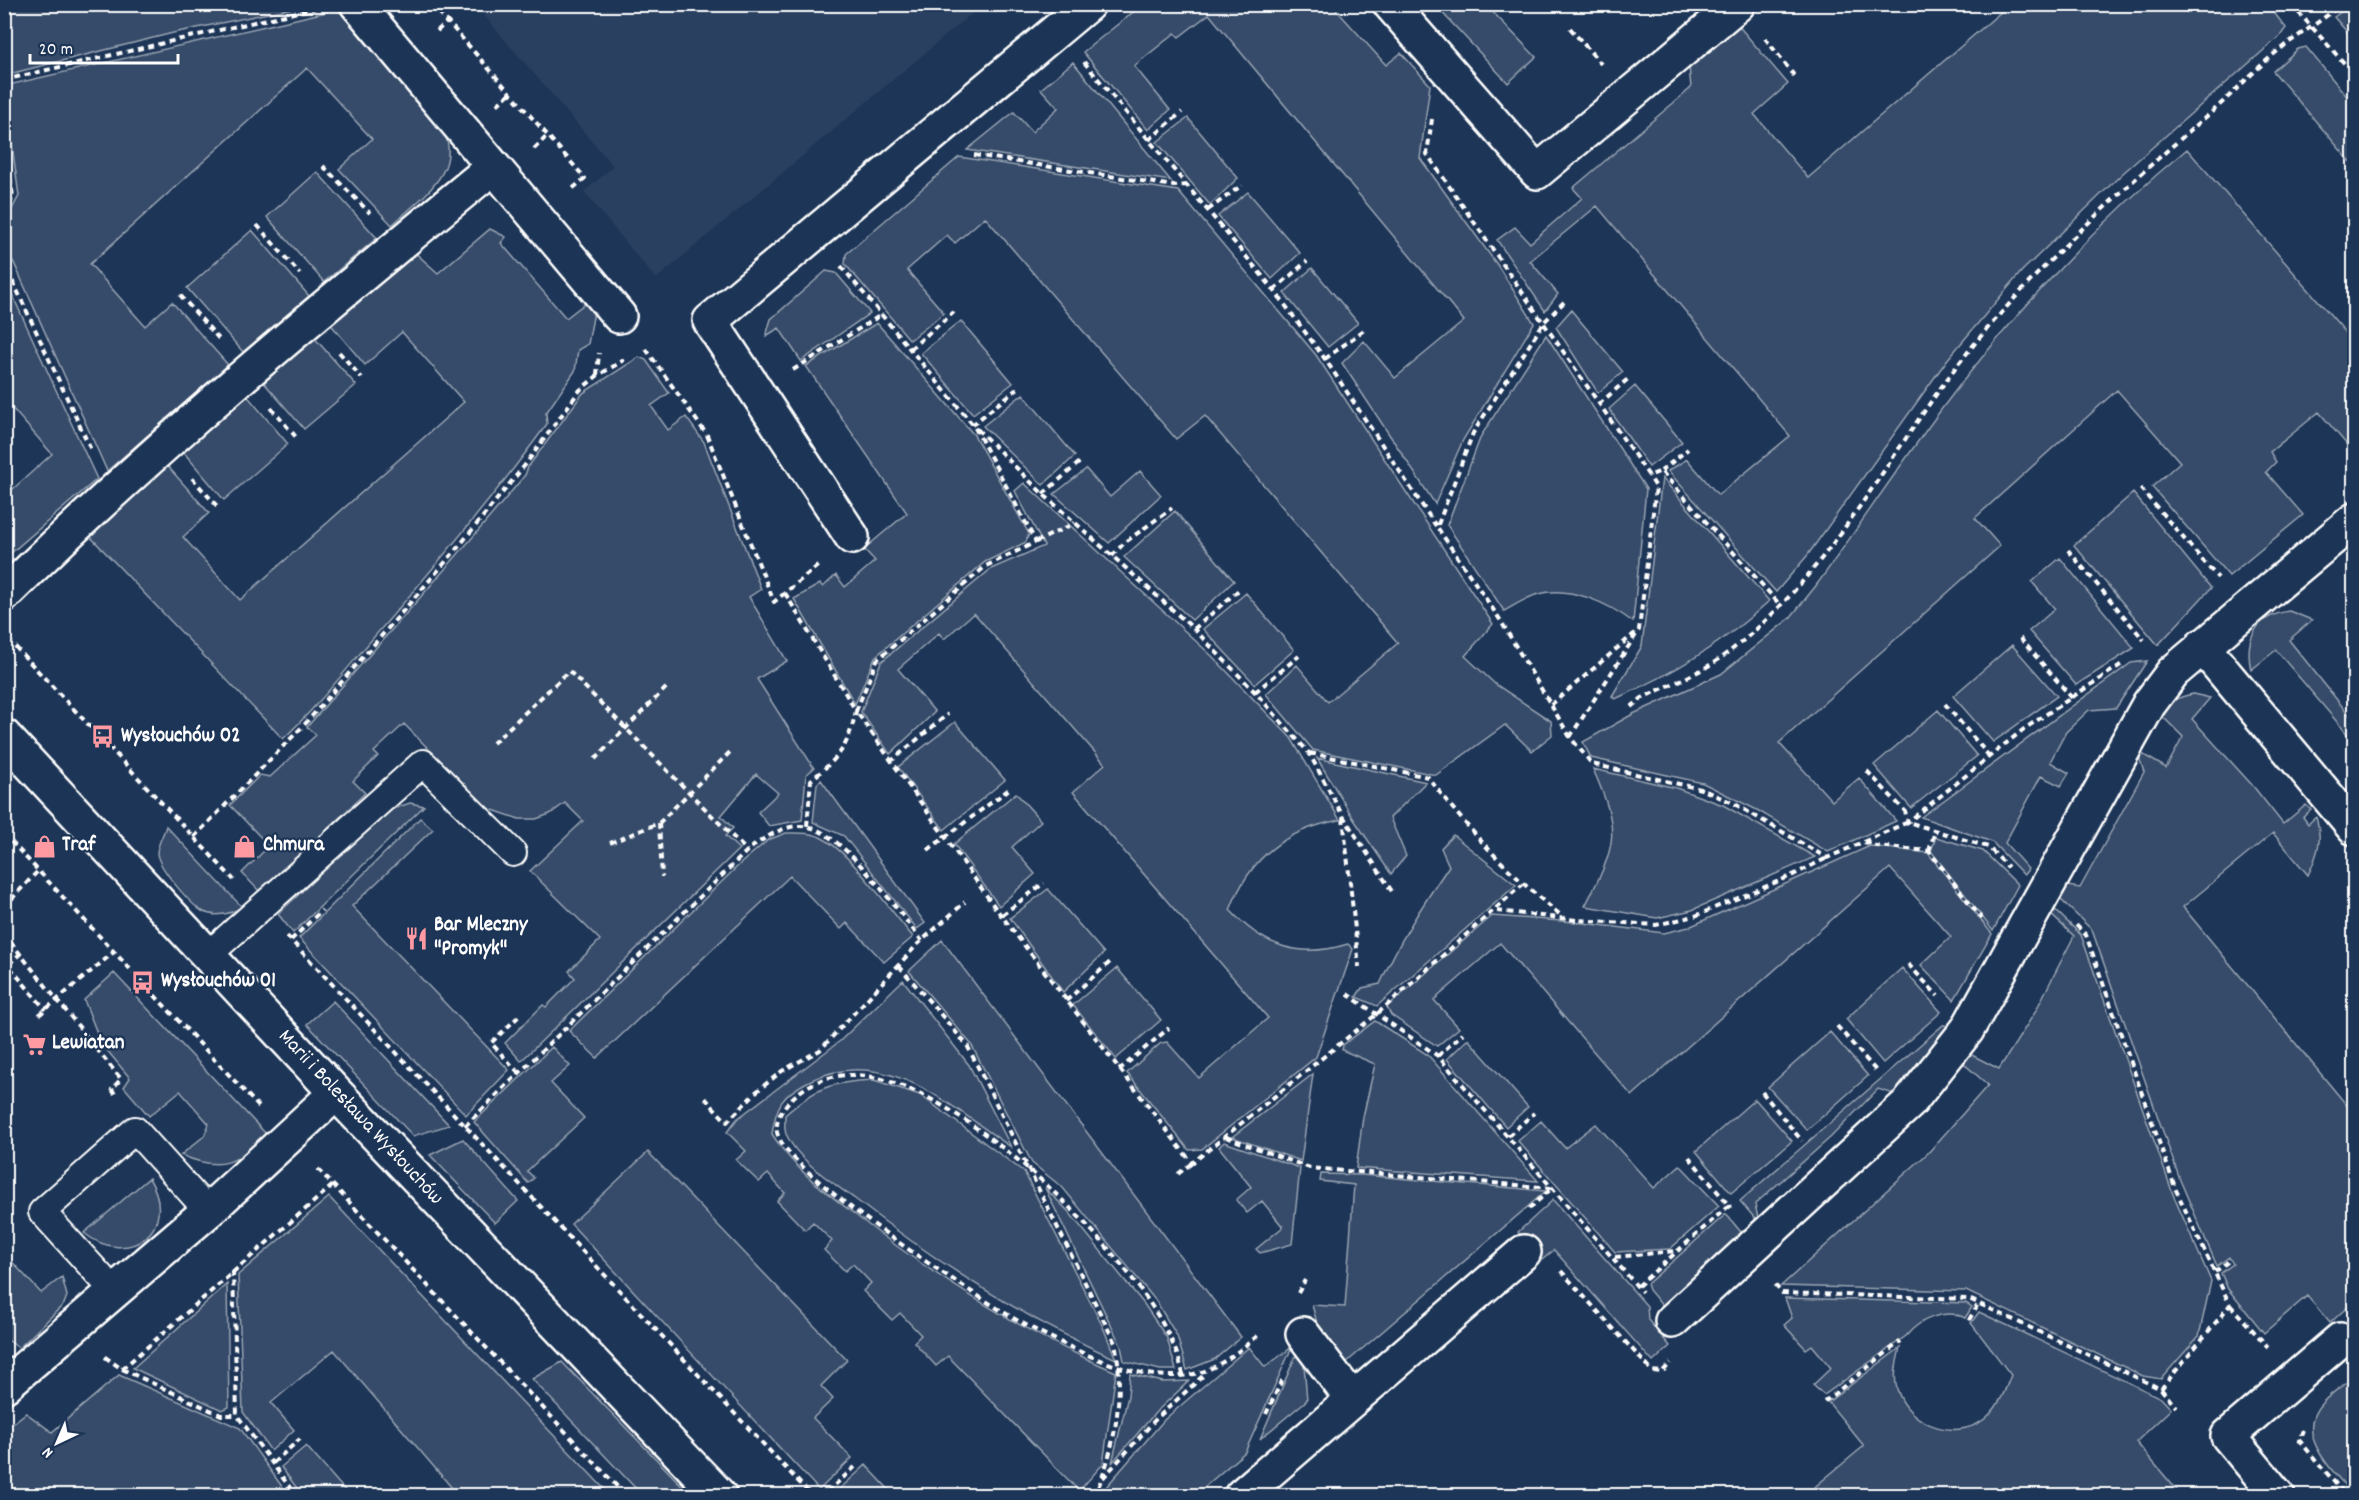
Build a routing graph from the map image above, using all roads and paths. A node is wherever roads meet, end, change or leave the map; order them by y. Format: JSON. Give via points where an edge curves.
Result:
{"nodes":[{"id":1,"x":357,"y":4,"type":"edge"},
{"id":2,"x":432,"y":4,"type":"edge"},
{"id":3,"x":1088,"y":4,"type":"edge"},
{"id":4,"x":1390,"y":4,"type":"edge"},
{"id":5,"x":1738,"y":4,"type":"edge"},
{"id":6,"x":2291,"y":4,"type":"edge"},
{"id":7,"x":2341,"y":4,"type":"edge"},
{"id":8,"x":321,"y":6,"type":"dead end"},
{"id":9,"x":2312,"y":27,"type":"junction"},
{"id":10,"x":1760,"y":32,"type":"dead end"},
{"id":11,"x":1083,"y":62,"type":"dead end"},
{"id":12,"x":2355,"y":74,"type":"edge"},
{"id":13,"x":1796,"y":78,"type":"dead end"},
{"id":14,"x":4,"y":80,"type":"edge"},
{"id":15,"x":1182,"y":112,"type":"dead end"},
{"id":16,"x":1433,"y":112,"type":"dead end"},
{"id":17,"x":4,"y":137,"type":"edge"},
{"id":18,"x":1149,"y":140,"type":"junction"},
{"id":19,"x":969,"y":155,"type":"dead end"},
{"id":20,"x":323,"y":166,"type":"dead end"},
{"id":21,"x":493,"y":167,"type":"junction"},
{"id":22,"x":1186,"y":185,"type":"junction"},
{"id":23,"x":1242,"y":185,"type":"dead end"},
{"id":24,"x":1208,"y":210,"type":"junction"},
{"id":25,"x":368,"y":211,"type":"dead end"},
{"id":26,"x":4,"y":213,"type":"edge"},
{"id":27,"x":538,"y":220,"type":"junction"},
{"id":28,"x":257,"y":225,"type":"dead end"},
{"id":29,"x":814,"y":234,"type":"junction"},
{"id":30,"x":1307,"y":261,"type":"dead end"},
{"id":31,"x":4,"y":262,"type":"edge"},
{"id":32,"x":1274,"y":290,"type":"junction"},
{"id":33,"x":180,"y":295,"type":"dead end"},
{"id":34,"x":1564,"y":302,"type":"dead end"},
{"id":35,"x":327,"y":305,"type":"junction"},
{"id":36,"x":954,"y":312,"type":"dead end"},
{"id":37,"x":881,"y":315,"type":"junction"},
{"id":38,"x":619,"y":316,"type":"dead end"},
{"id":39,"x":1544,"y":322,"type":"junction"},
{"id":40,"x":1364,"y":330,"type":"dead end"},
{"id":41,"x":910,"y":350,"type":"junction"},
{"id":42,"x":635,"y":353,"type":"dead end"},
{"id":43,"x":626,"y":359,"type":"dead end"},
{"id":44,"x":1325,"y":359,"type":"junction"},
{"id":45,"x":249,"y":372,"type":"junction"},
{"id":46,"x":1629,"y":378,"type":"dead end"},
{"id":47,"x":1018,"y":388,"type":"dead end"},
{"id":48,"x":757,"y":392,"type":"junction"},
{"id":49,"x":1599,"y":404,"type":"junction"},
{"id":50,"x":973,"y":425,"type":"junction"},
{"id":51,"x":1688,"y":449,"type":"dead end"},
{"id":52,"x":1080,"y":462,"type":"dead end"},
{"id":53,"x":1661,"y":471,"type":"junction"},
{"id":54,"x":1648,"y":476,"type":"junction"},
{"id":55,"x":2140,"y":488,"type":"dead end"},
{"id":56,"x":110,"y":494,"type":"junction"},
{"id":57,"x":1043,"y":494,"type":"junction"},
{"id":58,"x":1172,"y":508,"type":"dead end"},
{"id":59,"x":2355,"y":520,"type":"edge"},
{"id":60,"x":1075,"y":523,"type":"junction"},
{"id":61,"x":1437,"y":527,"type":"junction"},
{"id":62,"x":852,"y":537,"type":"joint"},
{"id":63,"x":1036,"y":542,"type":"junction"},
{"id":64,"x":2068,"y":550,"type":"dead end"},
{"id":65,"x":1112,"y":556,"type":"junction"},
{"id":66,"x":2225,"y":585,"type":"dead end"},
{"id":67,"x":1241,"y":588,"type":"dead end"},
{"id":68,"x":786,"y":593,"type":"junction"},
{"id":69,"x":4,"y":595,"type":"edge"},
{"id":70,"x":1780,"y":606,"type":"junction"},
{"id":71,"x":1194,"y":629,"type":"junction"},
{"id":72,"x":1639,"y":630,"type":"junction"},
{"id":73,"x":4,"y":635,"type":"edge"},
{"id":74,"x":2020,"y":638,"type":"dead end"},
{"id":75,"x":2202,"y":646,"type":"junction"},
{"id":76,"x":2149,"y":647,"type":"dead end"},
{"id":77,"x":1299,"y":656,"type":"dead end"},
{"id":78,"x":2124,"y":663,"type":"dead end"},
{"id":79,"x":667,"y":687,"type":"dead end"},
{"id":80,"x":1255,"y":692,"type":"junction"},
{"id":81,"x":2072,"y":698,"type":"junction"},
{"id":82,"x":1945,"y":704,"type":"dead end"},
{"id":83,"x":1551,"y":705,"type":"junction"},
{"id":84,"x":1631,"y":706,"type":"dead end"},
{"id":85,"x":856,"y":711,"type":"junction"},
{"id":86,"x":948,"y":714,"type":"dead end"},
{"id":87,"x":626,"y":729,"type":"junction"},
{"id":88,"x":4,"y":736,"type":"edge"},
{"id":89,"x":1570,"y":737,"type":"junction"},
{"id":90,"x":493,"y":743,"type":"dead end"},
{"id":91,"x":730,"y":752,"type":"dead end"},
{"id":92,"x":1309,"y":753,"type":"junction"},
{"id":93,"x":1989,"y":756,"type":"junction"},
{"id":94,"x":595,"y":759,"type":"dead end"},
{"id":95,"x":890,"y":762,"type":"junction"},
{"id":96,"x":1868,"y":771,"type":"dead end"},
{"id":97,"x":1012,"y":787,"type":"dead end"},
{"id":98,"x":688,"y":792,"type":"junction"},
{"id":99,"x":1343,"y":816,"type":"junction"},
{"id":100,"x":1908,"y":822,"type":"junction"},
{"id":101,"x":659,"y":823,"type":"junction"},
{"id":102,"x":807,"y":826,"type":"junction"},
{"id":103,"x":2355,"y":828,"type":"edge"},
{"id":104,"x":1935,"y":831,"type":"junction"},
{"id":105,"x":194,"y":837,"type":"junction"},
{"id":106,"x":944,"y":838,"type":"junction"},
{"id":107,"x":1863,"y":842,"type":"junction"},
{"id":108,"x":610,"y":843,"type":"dead end"},
{"id":109,"x":1988,"y":847,"type":"dead end"},
{"id":110,"x":928,"y":850,"type":"dead end"},
{"id":111,"x":747,"y":851,"type":"junction"},
{"id":112,"x":1929,"y":851,"type":"junction"},
{"id":113,"x":513,"y":853,"type":"dead end"},
{"id":114,"x":1827,"y":858,"type":"junction"},
{"id":115,"x":38,"y":871,"type":"dead end"},
{"id":116,"x":662,"y":877,"type":"dead end"},
{"id":117,"x":1044,"y":884,"type":"dead end"},
{"id":118,"x":1522,"y":885,"type":"junction"},
{"id":119,"x":1393,"y":893,"type":"dead end"},
{"id":120,"x":2043,"y":895,"type":"junction"},
{"id":121,"x":966,"y":902,"type":"dead end"},
{"id":122,"x":4,"y":907,"type":"edge"},
{"id":123,"x":261,"y":908,"type":"junction"},
{"id":124,"x":1496,"y":910,"type":"junction"},
{"id":125,"x":1002,"y":915,"type":"junction"},
{"id":126,"x":1565,"y":919,"type":"junction"},
{"id":127,"x":1986,"y":924,"type":"dead end"},
{"id":128,"x":4,"y":934,"type":"edge"},
{"id":129,"x":922,"y":941,"type":"junction"},
{"id":130,"x":114,"y":952,"type":"dead end"},
{"id":131,"x":21,"y":953,"type":"junction"},
{"id":132,"x":208,"y":955,"type":"junction"},
{"id":133,"x":1110,"y":962,"type":"dead end"},
{"id":134,"x":1908,"y":963,"type":"dead end"},
{"id":135,"x":899,"y":966,"type":"junction"},
{"id":136,"x":1359,"y":967,"type":"dead end"},
{"id":137,"x":1347,"y":994,"type":"dead end"},
{"id":138,"x":60,"y":1000,"type":"junction"},
{"id":139,"x":1066,"y":1001,"type":"junction"},
{"id":140,"x":1943,"y":1002,"type":"dead end"},
{"id":141,"x":46,"y":1010,"type":"junction"},
{"id":142,"x":1378,"y":1013,"type":"junction"},
{"id":143,"x":520,"y":1014,"type":"dead end"},
{"id":144,"x":39,"y":1015,"type":"dead end"},
{"id":145,"x":1837,"y":1026,"type":"dead end"},
{"id":146,"x":1169,"y":1028,"type":"dead end"},
{"id":147,"x":1463,"y":1033,"type":"dead end"},
{"id":148,"x":1438,"y":1056,"type":"junction"},
{"id":149,"x":1119,"y":1070,"type":"junction"},
{"id":150,"x":519,"y":1073,"type":"junction"},
{"id":151,"x":1879,"y":1073,"type":"dead end"},
{"id":152,"x":1762,"y":1092,"type":"dead end"},
{"id":153,"x":336,"y":1093,"type":"junction"},
{"id":154,"x":705,"y":1098,"type":"dead end"},
{"id":155,"x":1534,"y":1113,"type":"dead end"},
{"id":156,"x":465,"y":1126,"type":"junction"},
{"id":157,"x":135,"y":1130,"type":"junction"},
{"id":158,"x":1508,"y":1136,"type":"junction"},
{"id":159,"x":1226,"y":1137,"type":"junction"},
{"id":160,"x":1802,"y":1141,"type":"dead end"},
{"id":161,"x":1689,"y":1157,"type":"dead end"},
{"id":162,"x":1192,"y":1163,"type":"junction"},
{"id":163,"x":1024,"y":1165,"type":"junction"},
{"id":164,"x":1178,"y":1174,"type":"dead end"},
{"id":165,"x":333,"y":1185,"type":"dead end"},
{"id":166,"x":1552,"y":1188,"type":"junction"},
{"id":167,"x":208,"y":1211,"type":"junction"},
{"id":168,"x":1526,"y":1212,"type":"dead end"},
{"id":169,"x":1753,"y":1248,"type":"junction"},
{"id":170,"x":1677,"y":1251,"type":"dead end"},
{"id":171,"x":1524,"y":1252,"type":"joint"},
{"id":172,"x":1614,"y":1257,"type":"junction"},
{"id":173,"x":2230,"y":1260,"type":"dead end"},
{"id":174,"x":233,"y":1271,"type":"junction"},
{"id":175,"x":2215,"y":1272,"type":"junction"},
{"id":176,"x":114,"y":1291,"type":"junction"},
{"id":177,"x":1648,"y":1298,"type":"dead end"},
{"id":178,"x":1978,"y":1304,"type":"junction"},
{"id":179,"x":1969,"y":1320,"type":"dead end"},
{"id":180,"x":1672,"y":1321,"type":"dead end"},
{"id":181,"x":1303,"y":1334,"type":"joint"},
{"id":182,"x":2340,"y":1340,"type":"dead end"},
{"id":183,"x":1901,"y":1341,"type":"dead end"},
{"id":184,"x":1241,"y":1349,"type":"dead end"},
{"id":185,"x":99,"y":1353,"type":"dead end"},
{"id":186,"x":1678,"y":1357,"type":"dead end"},
{"id":187,"x":1120,"y":1367,"type":"junction"},
{"id":188,"x":122,"y":1370,"type":"junction"},
{"id":189,"x":1205,"y":1373,"type":"junction"},
{"id":190,"x":1183,"y":1375,"type":"junction"},
{"id":191,"x":4,"y":1386,"type":"edge"},
{"id":192,"x":2161,"y":1389,"type":"junction"},
{"id":193,"x":1352,"y":1399,"type":"junction"},
{"id":194,"x":1824,"y":1402,"type":"dead end"},
{"id":195,"x":2176,"y":1407,"type":"dead end"},
{"id":196,"x":237,"y":1415,"type":"junction"},
{"id":197,"x":1265,"y":1417,"type":"dead end"},
{"id":198,"x":2307,"y":1420,"type":"dead end"},
{"id":199,"x":300,"y":1439,"type":"dead end"},
{"id":200,"x":273,"y":1463,"type":"junction"},
{"id":201,"x":856,"y":1466,"type":"dead end"},
{"id":202,"x":1103,"y":1478,"type":"junction"},
{"id":203,"x":827,"y":1492,"type":"dead end"},
{"id":204,"x":296,"y":1496,"type":"edge"},
{"id":205,"x":720,"y":1496,"type":"edge"},
{"id":206,"x":812,"y":1496,"type":"edge"},
{"id":207,"x":1094,"y":1496,"type":"edge"},
{"id":208,"x":1241,"y":1496,"type":"edge"},
{"id":209,"x":2278,"y":1496,"type":"edge"},
{"id":210,"x":2346,"y":1496,"type":"edge"}],
"edges":[{"from":1,"to":21,"type":"street"},
{"from":2,"to":27,"type":"path","via":[[585,178]]},
{"from":3,"to":29,"type":"street"},
{"from":4,"to":5,"type":"street","via":[[1537,172]]},
{"from":6,"to":9,"type":"path"},
{"from":7,"to":9,"type":"path"},
{"from":8,"to":14,"type":"path"},
{"from":9,"to":12,"type":"path"},
{"from":9,"to":70,"type":"path","via":[[2283,47],[2112,199],[1982,335],[1932,398],[1810,572]]},
{"from":10,"to":13,"type":"path"},
{"from":11,"to":18,"type":"path"},
{"from":15,"to":18,"type":"path"},
{"from":16,"to":39,"type":"path","via":[[1427,154]]},
{"from":17,"to":26,"type":"path","via":[[13,197]]},
{"from":18,"to":22,"type":"path"},
{"from":19,"to":22,"type":"path"},
{"from":20,"to":25,"type":"path"},
{"from":21,"to":27,"type":"street"},
{"from":21,"to":35,"type":"street"},
{"from":22,"to":24,"type":"path"},
{"from":23,"to":24,"type":"path"},
{"from":24,"to":32,"type":"path"},
{"from":27,"to":38,"type":"street"},
{"from":28,"to":35,"type":"path"},
{"from":29,"to":37,"type":"path"},
{"from":29,"to":48,"type":"street","via":[[710,321]]},
{"from":30,"to":32,"type":"path"},
{"from":31,"to":56,"type":"path"},
{"from":32,"to":44,"type":"path"},
{"from":33,"to":45,"type":"path"},
{"from":34,"to":39,"type":"path"},
{"from":35,"to":45,"type":"street"},
{"from":36,"to":41,"type":"path"},
{"from":37,"to":41,"type":"path"},
{"from":37,"to":48,"type":"path"},
{"from":39,"to":49,"type":"path"},
{"from":39,"to":61,"type":"path","via":[[1473,433]]},
{"from":40,"to":44,"type":"path"},
{"from":41,"to":50,"type":"path"},
{"from":42,"to":68,"type":"path","via":[[645,348],[707,435],[774,602]]},
{"from":43,"to":105,"type":"path","via":[[580,390],[455,551],[305,724]]},
{"from":44,"to":61,"type":"path"},
{"from":45,"to":56,"type":"street"},
{"from":46,"to":49,"type":"path"},
{"from":47,"to":50,"type":"path"},
{"from":48,"to":62,"type":"street"},
{"from":49,"to":54,"type":"path"},
{"from":50,"to":57,"type":"path"},
{"from":50,"to":63,"type":"path"},
{"from":51,"to":53,"type":"path"},
{"from":52,"to":57,"type":"path"},
{"from":53,"to":54,"type":"path"},
{"from":53,"to":70,"type":"path"},
{"from":54,"to":72,"type":"path","via":[[1656,487]]},
{"from":55,"to":66,"type":"path"},
{"from":56,"to":69,"type":"street"},
{"from":57,"to":60,"type":"path"},
{"from":58,"to":65,"type":"path"},
{"from":59,"to":75,"type":"street"},
{"from":60,"to":63,"type":"path"},
{"from":60,"to":65,"type":"path"},
{"from":61,"to":83,"type":"path","via":[[1499,618]]},
{"from":62,"to":68,"type":"path"},
{"from":63,"to":85,"type":"path","via":[[986,566],[877,660]]},
{"from":64,"to":76,"type":"path"},
{"from":65,"to":71,"type":"path"},
{"from":67,"to":71,"type":"path"},
{"from":68,"to":85,"type":"path"},
{"from":70,"to":84,"type":"path","via":[[1720,658]]},
{"from":71,"to":80,"type":"path"},
{"from":72,"to":83,"type":"path"},
{"from":72,"to":89,"type":"path"},
{"from":73,"to":105,"type":"path"},
{"from":74,"to":81,"type":"path"},
{"from":75,"to":103,"type":"street"},
{"from":75,"to":120,"type":"street","via":[[2173,672],[2149,704]]},
{"from":77,"to":80,"type":"path"},
{"from":78,"to":81,"type":"path"},
{"from":79,"to":87,"type":"path"},
{"from":80,"to":92,"type":"path"},
{"from":81,"to":93,"type":"path"},
{"from":82,"to":93,"type":"path"},
{"from":83,"to":89,"type":"path"},
{"from":85,"to":95,"type":"path"},
{"from":85,"to":102,"type":"path","via":[[841,754],[810,780]]},
{"from":86,"to":95,"type":"path"},
{"from":87,"to":90,"type":"path","via":[[569,671]]},
{"from":87,"to":94,"type":"path"},
{"from":87,"to":98,"type":"path"},
{"from":88,"to":132,"type":"street","name":"Marii i Bolesława Wysłouchów"},
{"from":89,"to":114,"type":"path","via":[[1592,765],[1701,789],[1733,803]]},
{"from":91,"to":98,"type":"path"},
{"from":92,"to":99,"type":"path"},
{"from":92,"to":118,"type":"path","via":[[1428,777]]},
{"from":93,"to":100,"type":"path"},
{"from":95,"to":106,"type":"path"},
{"from":96,"to":100,"type":"path","via":[[1905,811]]},
{"from":97,"to":106,"type":"path"},
{"from":98,"to":101,"type":"path"},
{"from":98,"to":111,"type":"path"},
{"from":99,"to":119,"type":"path"},
{"from":99,"to":136,"type":"path"},
{"from":100,"to":104,"type":"path"},
{"from":100,"to":107,"type":"path"},
{"from":101,"to":108,"type":"path"},
{"from":101,"to":116,"type":"path"},
{"from":102,"to":111,"type":"path","via":[[772,832]]},
{"from":102,"to":129,"type":"path","via":[[844,849]]},
{"from":104,"to":109,"type":"path"},
{"from":104,"to":112,"type":"path"},
{"from":105,"to":123,"type":"path"},
{"from":106,"to":110,"type":"path"},
{"from":106,"to":125,"type":"path"},
{"from":107,"to":112,"type":"path"},
{"from":107,"to":114,"type":"path"},
{"from":111,"to":150,"type":"path"},
{"from":112,"to":127,"type":"path"},
{"from":113,"to":123,"type":"lane","via":[[423,764]]},
{"from":114,"to":126,"type":"path","via":[[1695,916],[1656,925]]},
{"from":115,"to":122,"type":"path"},
{"from":117,"to":125,"type":"path"},
{"from":118,"to":124,"type":"path"},
{"from":118,"to":126,"type":"path"},
{"from":120,"to":169,"type":"street","via":[[1967,1030],[1910,1102]]},
{"from":120,"to":175,"type":"path","via":[[2086,934],[2176,1190]]},
{"from":121,"to":129,"type":"path"},
{"from":123,"to":132,"type":"lane"},
{"from":123,"to":156,"type":"path"},
{"from":124,"to":126,"type":"path"},
{"from":124,"to":142,"type":"path"},
{"from":125,"to":139,"type":"path"},
{"from":128,"to":131,"type":"path"},
{"from":129,"to":135,"type":"path"},
{"from":130,"to":138,"type":"path"},
{"from":131,"to":138,"type":"path"},
{"from":131,"to":141,"type":"path","via":[[8,965]]},
{"from":132,"to":153,"type":"street","name":"Marii i Bolesława Wysłouchów"},
{"from":133,"to":139,"type":"path"},
{"from":134,"to":140,"type":"path"},
{"from":135,"to":154,"type":"path","via":[[820,1050],[782,1071],[727,1122]]},
{"from":135,"to":163,"type":"path","via":[[967,1045]]},
{"from":137,"to":142,"type":"path"},
{"from":138,"to":141,"type":"path"},
{"from":138,"to":157,"type":"path","via":[[121,1079],[112,1089]]},
{"from":139,"to":149,"type":"path"},
{"from":141,"to":144,"type":"path"},
{"from":142,"to":148,"type":"path"},
{"from":142,"to":159,"type":"path"},
{"from":143,"to":150,"type":"path","via":[[491,1043]]},
{"from":145,"to":151,"type":"path"},
{"from":146,"to":149,"type":"path"},
{"from":147,"to":148,"type":"path"},
{"from":148,"to":158,"type":"path"},
{"from":149,"to":162,"type":"path"},
{"from":150,"to":156,"type":"path"},
{"from":152,"to":160,"type":"path"},
{"from":153,"to":167,"type":"street"},
{"from":153,"to":205,"type":"street","name":"Marii i Bolesława Wysłouchów"},
{"from":155,"to":158,"type":"path"},
{"from":156,"to":206,"type":"path"},
{"from":157,"to":167,"type":"lane"},
{"from":157,"to":176,"type":"lane","via":[[42,1212]]},
{"from":158,"to":166,"type":"path"},
{"from":159,"to":162,"type":"path"},
{"from":159,"to":166,"type":"path","via":[[1310,1168]]},
{"from":161,"to":169,"type":"path"},
{"from":162,"to":164,"type":"path"},
{"from":163,"to":187,"type":"path","via":[[1081,1270],[1115,1343]]},
{"from":163,"to":187,"type":"path","via":[[962,1119],[885,1077],[825,1080],[800,1091],[779,1114],[777,1133],[790,1154],[909,1249],[1012,1318]]},
{"from":163,"to":190,"type":"path","via":[[1062,1198],[1133,1282],[1164,1326]]},
{"from":165,"to":174,"type":"path"},
{"from":166,"to":168,"type":"path"},
{"from":166,"to":172,"type":"path"},
{"from":167,"to":176,"type":"street"},
{"from":169,"to":178,"type":"path","via":[[1782,1293],[1969,1299]]},
{"from":169,"to":180,"type":"street"},
{"from":170,"to":172,"type":"path"},
{"from":171,"to":186,"type":"path","via":[[1543,1271],[1554,1263],[1652,1371],[1662,1372]]},
{"from":171,"to":193,"type":"street"},
{"from":172,"to":177,"type":"path"},
{"from":173,"to":175,"type":"path"},
{"from":174,"to":188,"type":"path"},
{"from":174,"to":196,"type":"path"},
{"from":175,"to":192,"type":"path","via":[[2230,1305]]},
{"from":176,"to":191,"type":"street"},
{"from":178,"to":179,"type":"path"},
{"from":178,"to":192,"type":"path"},
{"from":181,"to":193,"type":"street"},
{"from":181,"to":197,"type":"path"},
{"from":182,"to":209,"type":"street","via":[[2228,1436]]},
{"from":183,"to":194,"type":"path"},
{"from":184,"to":189,"type":"path"},
{"from":185,"to":188,"type":"path"},
{"from":187,"to":190,"type":"path","via":[[1170,1377]]},
{"from":187,"to":202,"type":"path","via":[[1120,1391]]},
{"from":188,"to":196,"type":"path","via":[[220,1415]]},
{"from":189,"to":190,"type":"path"},
{"from":189,"to":202,"type":"path","via":[[1155,1420]]},
{"from":192,"to":195,"type":"path"},
{"from":193,"to":208,"type":"street"},
{"from":196,"to":200,"type":"path"},
{"from":198,"to":210,"type":"path","via":[[2299,1440]]},
{"from":199,"to":200,"type":"path"},
{"from":200,"to":204,"type":"path"},
{"from":201,"to":203,"type":"path"},
{"from":202,"to":207,"type":"path"}]}
